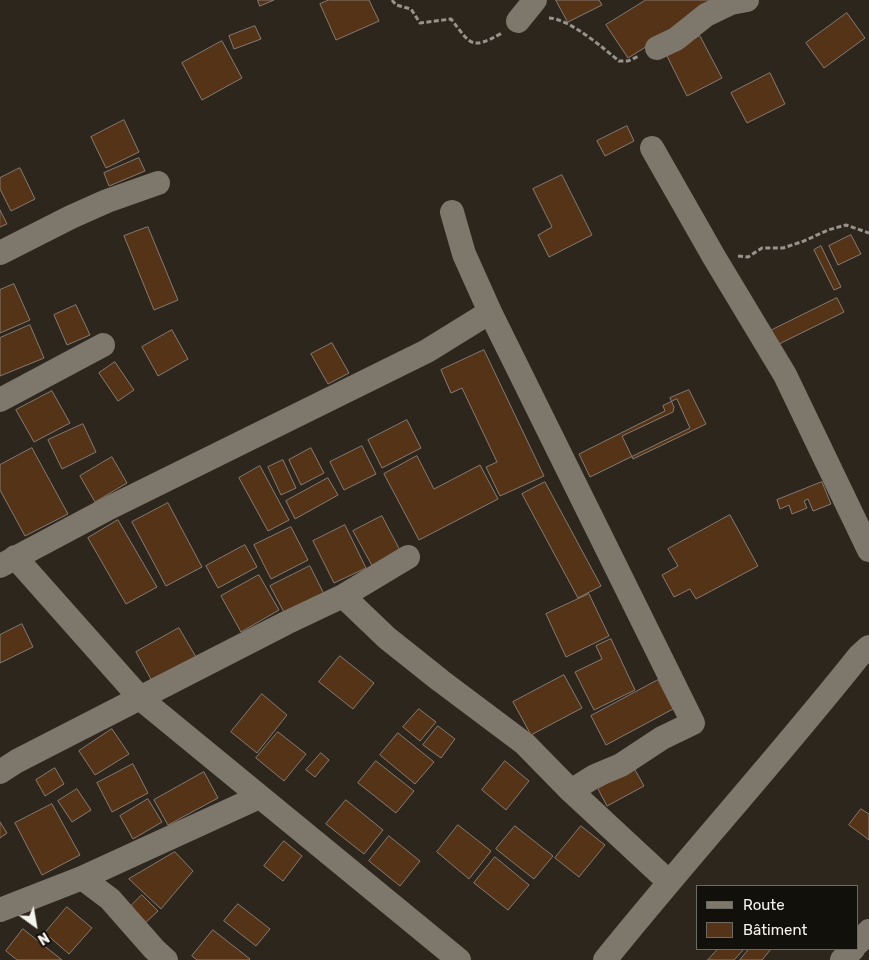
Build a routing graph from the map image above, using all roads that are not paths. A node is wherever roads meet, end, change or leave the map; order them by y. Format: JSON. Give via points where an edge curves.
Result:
{"nodes":[{"id":1,"x":535,"y":0,"type":"edge"},
{"id":2,"x":747,"y":0,"type":"edge"},
{"id":3,"x":518,"y":21,"type":"dead end"},
{"id":4,"x":657,"y":48,"type":"dead end"},
{"id":5,"x":652,"y":148,"type":"dead end"},
{"id":6,"x":158,"y":184,"type":"dead end"},
{"id":7,"x":452,"y":212,"type":"dead end"},
{"id":8,"x":0,"y":252,"type":"edge"},
{"id":9,"x":490,"y":312,"type":"junction"},
{"id":10,"x":103,"y":345,"type":"dead end"},
{"id":11,"x":0,"y":400,"type":"edge"},
{"id":12,"x":869,"y":550,"type":"edge"},
{"id":13,"x":408,"y":557,"type":"dead end"},
{"id":14,"x":7,"y":562,"type":"edge"},
{"id":15,"x":343,"y":596,"type":"junction"},
{"id":16,"x":869,"y":647,"type":"edge"},
{"id":17,"x":141,"y":699,"type":"junction"},
{"id":18,"x":0,"y":772,"type":"edge"},
{"id":19,"x":571,"y":791,"type":"junction"},
{"id":20,"x":258,"y":797,"type":"junction"},
{"id":21,"x":82,"y":878,"type":"junction"},
{"id":22,"x":669,"y":882,"type":"junction"},
{"id":23,"x":0,"y":910,"type":"edge"},
{"id":24,"x":869,"y":931,"type":"edge"},
{"id":25,"x":859,"y":942,"type":"edge"},
{"id":26,"x":852,"y":950,"type":"edge"},
{"id":27,"x":166,"y":960,"type":"edge"},
{"id":28,"x":459,"y":960,"type":"edge"},
{"id":29,"x":605,"y":960,"type":"edge"},
{"id":30,"x":842,"y":960,"type":"edge"}],
"edges":[{"from":1,"to":3,"type":"street"},
{"from":2,"to":4,"type":"street","via":[[731,3],[706,15],[676,39]]},
{"from":5,"to":12,"type":"street","via":[[785,375]]},
{"from":6,"to":8,"type":"street","via":[[71,216]]},
{"from":7,"to":9,"type":"street","via":[[464,254]]},
{"from":9,"to":14,"type":"street","via":[[427,351]]},
{"from":9,"to":19,"type":"street","via":[[693,723]]},
{"from":10,"to":11,"type":"street"},
{"from":13,"to":15,"type":"street"},
{"from":14,"to":17,"type":"street"},
{"from":15,"to":17,"type":"street"},
{"from":15,"to":19,"type":"street","via":[[387,638],[525,744]]},
{"from":16,"to":22,"type":"street"},
{"from":17,"to":18,"type":"street"},
{"from":17,"to":20,"type":"street"},
{"from":19,"to":22,"type":"street"},
{"from":20,"to":21,"type":"street"},
{"from":20,"to":28,"type":"street"},
{"from":21,"to":23,"type":"street"},
{"from":21,"to":27,"type":"street","via":[[110,899]]},
{"from":22,"to":29,"type":"street"},
{"from":24,"to":25,"type":"street"},
{"from":26,"to":30,"type":"street"}]}
